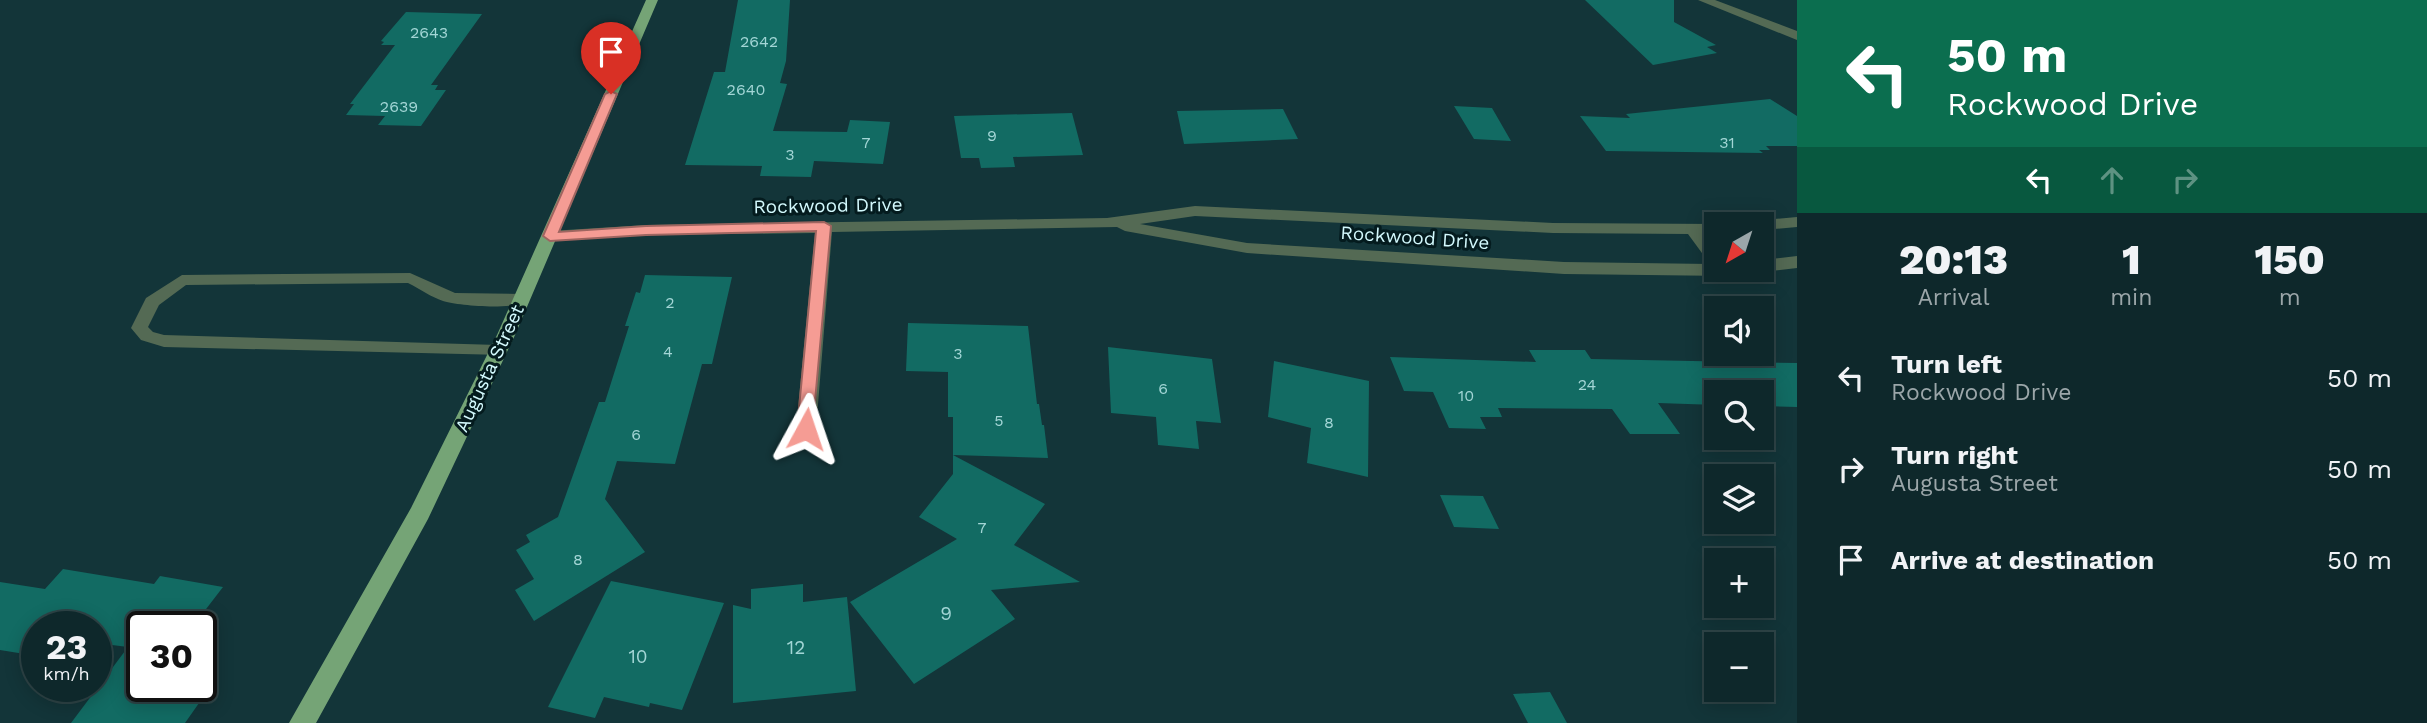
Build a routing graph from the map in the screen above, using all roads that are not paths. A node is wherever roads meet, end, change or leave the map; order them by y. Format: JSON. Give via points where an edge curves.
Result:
{"nodes":[{"id":1,"x":652,"y":0,"type":"edge"},
{"id":2,"x":1704,"y":0,"type":"edge"},
{"id":3,"x":1797,"y":36,"type":"edge"},
{"id":4,"x":1797,"y":222,"type":"edge"},
{"id":5,"x":1107,"y":223,"type":"junction"},
{"id":6,"x":1774,"y":224,"type":"edge"},
{"id":7,"x":824,"y":226,"type":"junction"},
{"id":8,"x":1694,"y":230,"type":"junction"},
{"id":9,"x":1704,"y":230,"type":"edge"},
{"id":10,"x":550,"y":236,"type":"junction"},
{"id":11,"x":1704,"y":244,"type":"edge"},
{"id":12,"x":1797,"y":262,"type":"edge"},
{"id":13,"x":1774,"y":265,"type":"edge"},
{"id":14,"x":1704,"y":270,"type":"edge"},
{"id":15,"x":522,"y":299,"type":"junction"},
{"id":16,"x":498,"y":351,"type":"junction"},
{"id":17,"x":806,"y":429,"type":"dead end"},
{"id":18,"x":302,"y":723,"type":"edge"}],
"edges":[{"from":1,"to":10,"type":"main road","name":"Augusta Street"},
{"from":2,"to":3,"type":"street"},
{"from":4,"to":6,"type":"street"},
{"from":5,"to":7,"type":"street","name":"Rockwood Drive"},
{"from":5,"to":8,"type":"street","name":"Rockwood Drive","via":[[1195,211]]},
{"from":5,"to":14,"type":"street","name":"Rockwood Drive","via":[[1247,248],[1564,268]]},
{"from":7,"to":10,"type":"street","name":"Rockwood Drive"},
{"from":7,"to":17,"type":"street"},
{"from":8,"to":9,"type":"street","name":"Rockwood Drive"},
{"from":8,"to":11,"type":"street"},
{"from":10,"to":15,"type":"main road","name":"Augusta Street"},
{"from":12,"to":13,"type":"street"},
{"from":15,"to":16,"type":"main road","name":"Augusta Street"},
{"from":15,"to":16,"type":"lane","via":[[454,298],[410,278],[182,280],[152,302],[139,328],[164,341]]},
{"from":16,"to":18,"type":"main road","name":"Augusta Street","via":[[420,513]]}]}
